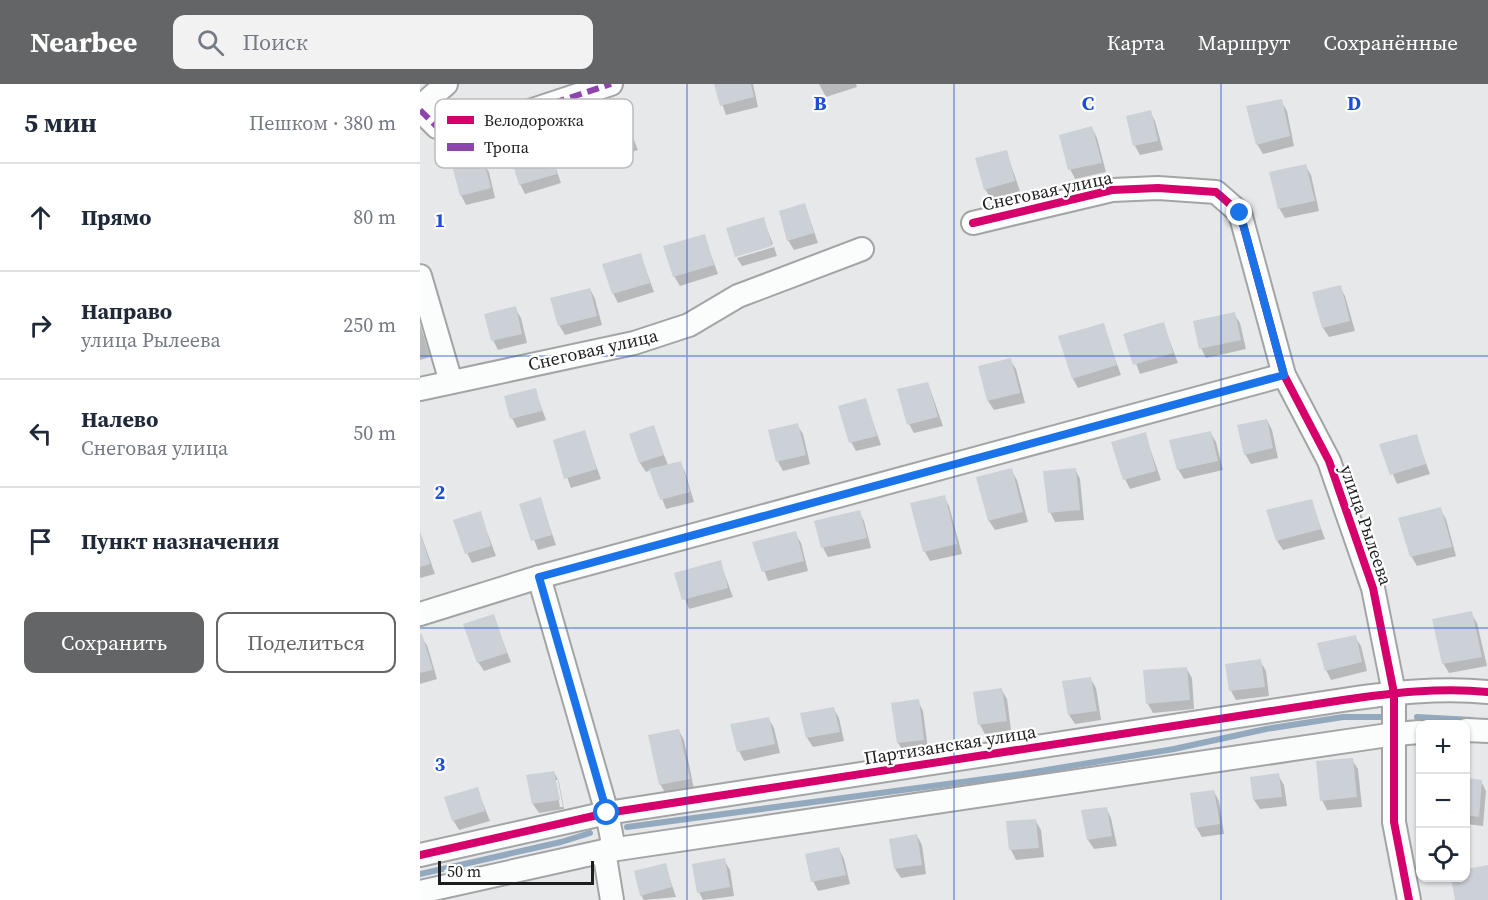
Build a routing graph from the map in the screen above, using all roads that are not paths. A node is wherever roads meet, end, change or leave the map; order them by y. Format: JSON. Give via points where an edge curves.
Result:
{"nodes":[{"id":1,"x":446,"y":84,"type":"edge"},
{"id":2,"x":611,"y":84,"type":"edge"},
{"id":3,"x":567,"y":99,"type":"edge"},
{"id":4,"x":420,"y":109,"type":"edge"},
{"id":5,"x":435,"y":126,"type":"edge"},
{"id":6,"x":973,"y":223,"type":"dead end"},
{"id":7,"x":862,"y":249,"type":"dead end"},
{"id":8,"x":420,"y":276,"type":"edge"},
{"id":9,"x":1284,"y":375,"type":"junction"},
{"id":10,"x":452,"y":382,"type":"junction"},
{"id":11,"x":420,"y":389,"type":"edge"},
{"id":12,"x":539,"y":577,"type":"junction"},
{"id":13,"x":420,"y":614,"type":"edge"},
{"id":14,"x":1488,"y":692,"type":"edge"},
{"id":15,"x":1394,"y":693,"type":"junction"},
{"id":16,"x":1470,"y":730,"type":"edge"},
{"id":17,"x":1488,"y":731,"type":"edge"},
{"id":18,"x":1416,"y":732,"type":"edge"},
{"id":19,"x":1395,"y":734,"type":"junction"},
{"id":20,"x":607,"y":813,"type":"junction"},
{"id":21,"x":609,"y":850,"type":"junction"},
{"id":22,"x":420,"y":855,"type":"edge"},
{"id":23,"x":420,"y":892,"type":"edge"},
{"id":24,"x":612,"y":900,"type":"edge"},
{"id":25,"x":1409,"y":900,"type":"edge"}],
"edges":[{"from":1,"to":4,"type":"street"},
{"from":2,"to":3,"type":"street"},
{"from":4,"to":5,"type":"street"},
{"from":6,"to":9,"type":"street","name":"Снеговая улица","via":[[1112,190],[1216,192],[1240,213]]},
{"from":7,"to":10,"type":"street","name":"Снеговая улица","via":[[738,296],[678,329],[634,343]]},
{"from":8,"to":10,"type":"street"},
{"from":9,"to":12,"type":"street"},
{"from":9,"to":15,"type":"street","name":"улица Рылеева","via":[[1329,461],[1373,588]]},
{"from":10,"to":11,"type":"street","name":"Снеговая улица"},
{"from":12,"to":13,"type":"street"},
{"from":12,"to":20,"type":"street"},
{"from":14,"to":15,"type":"street","name":"Партизанская улица"},
{"from":15,"to":19,"type":"street","name":"улица Рылеева"},
{"from":15,"to":20,"type":"street","name":"Партизанская улица"},
{"from":16,"to":17,"type":"street"},
{"from":18,"to":19,"type":"street"},
{"from":19,"to":21,"type":"street"},
{"from":19,"to":25,"type":"street","name":"улица Рылеева","via":[[1394,822]]},
{"from":20,"to":21,"type":"street"},
{"from":20,"to":22,"type":"street","name":"Партизанская улица"},
{"from":21,"to":23,"type":"street"},
{"from":21,"to":24,"type":"street"}]}
